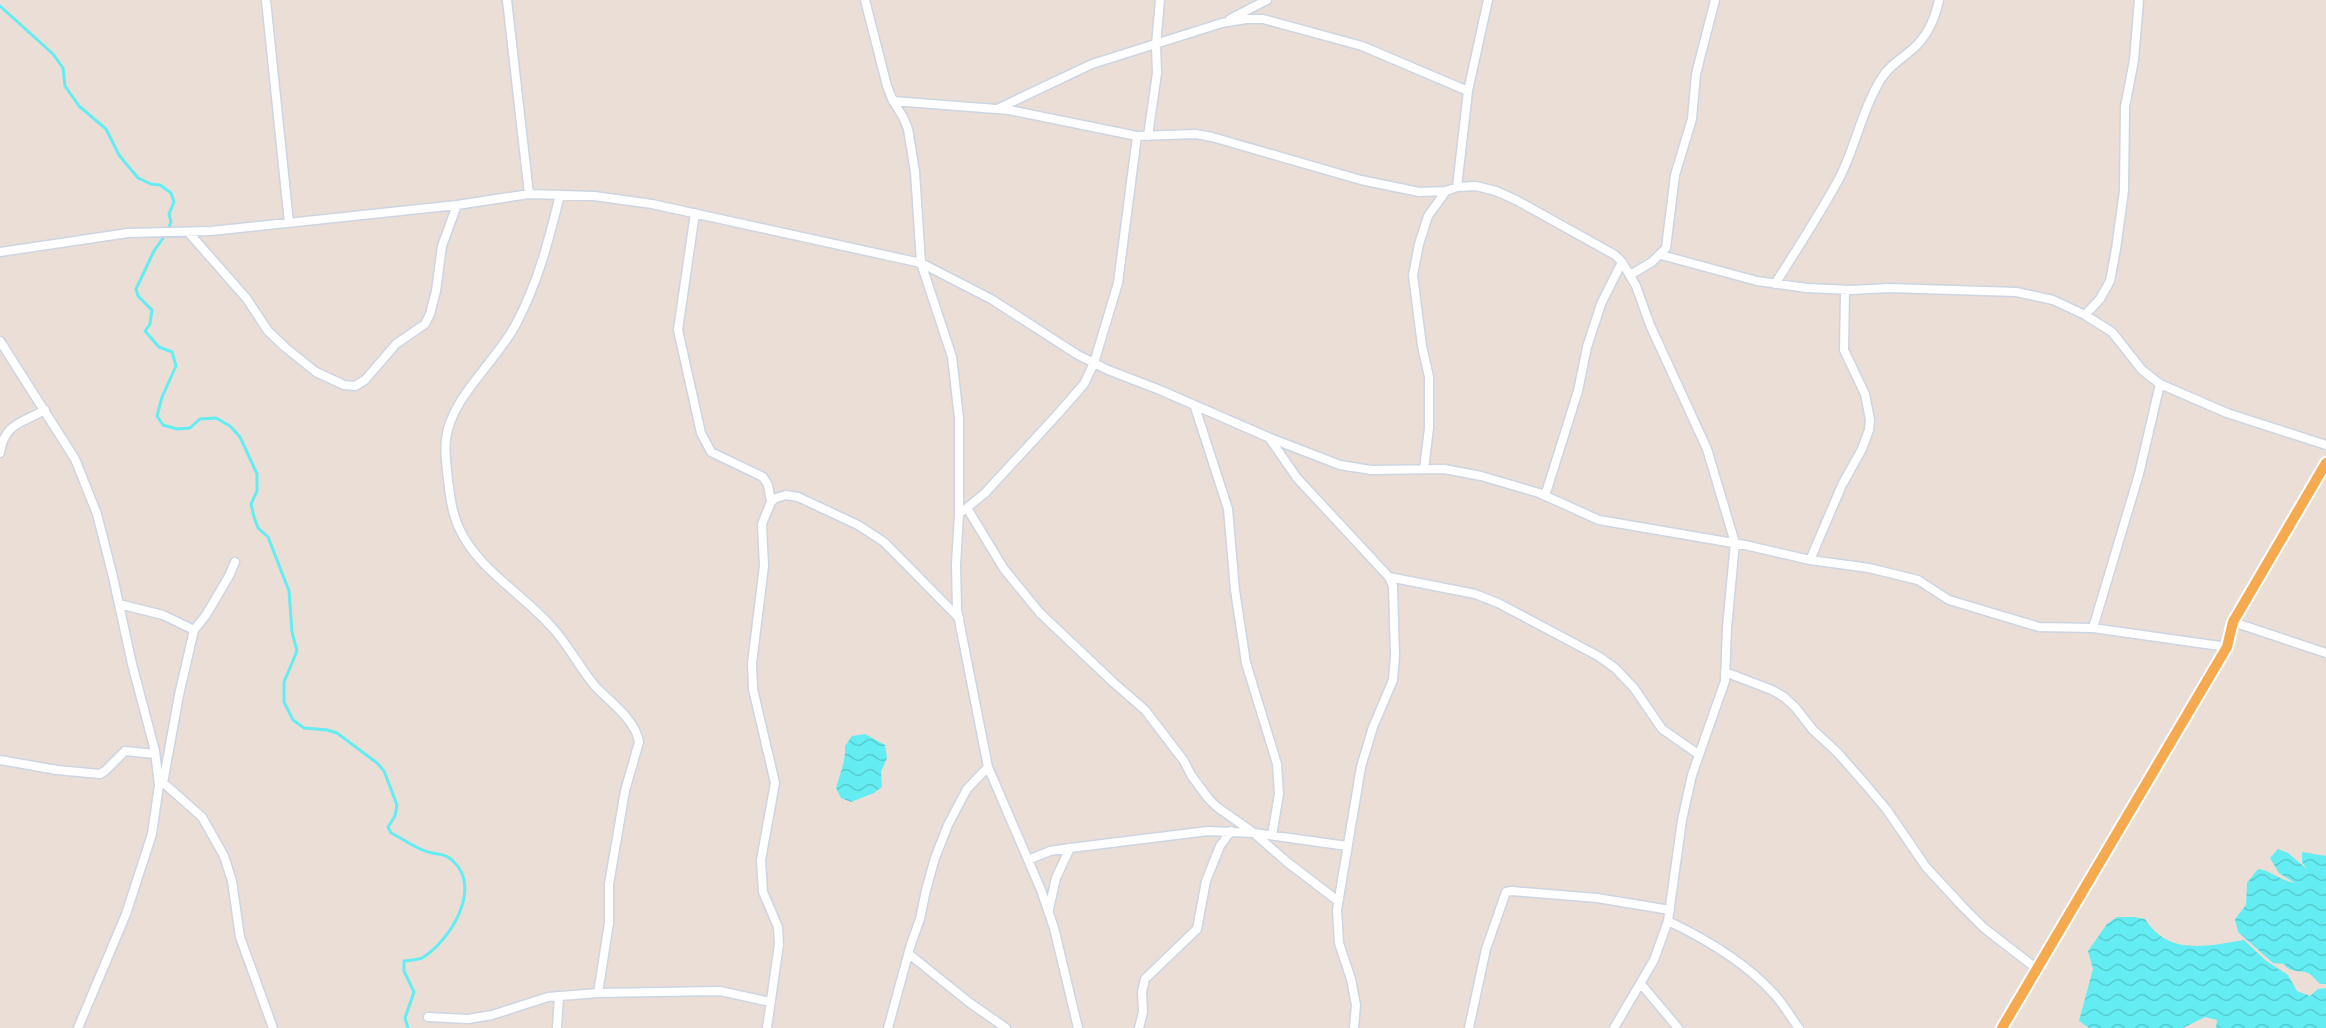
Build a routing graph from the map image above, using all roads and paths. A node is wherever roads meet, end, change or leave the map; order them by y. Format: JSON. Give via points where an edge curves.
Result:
{"nodes":[{"id":1,"x":266,"y":0,"type":"edge"},
{"id":2,"x":507,"y":0,"type":"edge"},
{"id":3,"x":865,"y":0,"type":"edge"},
{"id":4,"x":1160,"y":0,"type":"edge"},
{"id":5,"x":1267,"y":0,"type":"edge"},
{"id":6,"x":1488,"y":0,"type":"edge"},
{"id":7,"x":1715,"y":0,"type":"edge"},
{"id":8,"x":1939,"y":0,"type":"edge"},
{"id":9,"x":2139,"y":0,"type":"edge"},
{"id":10,"x":1222,"y":23,"type":"junction"},
{"id":11,"x":1156,"y":45,"type":"junction"},
{"id":12,"x":1468,"y":91,"type":"junction"},
{"id":13,"x":893,"y":101,"type":"junction"},
{"id":14,"x":997,"y":109,"type":"junction"},
{"id":15,"x":1137,"y":136,"type":"junction"},
{"id":16,"x":1148,"y":136,"type":"junction"},
{"id":17,"x":1457,"y":187,"type":"junction"},
{"id":18,"x":1446,"y":191,"type":"junction"},
{"id":19,"x":529,"y":194,"type":"junction"},
{"id":20,"x":560,"y":195,"type":"junction"},
{"id":21,"x":457,"y":205,"type":"junction"},
{"id":22,"x":695,"y":213,"type":"junction"},
{"id":23,"x":289,"y":223,"type":"junction"},
{"id":24,"x":189,"y":233,"type":"junction"},
{"id":25,"x":0,"y":252,"type":"edge"},
{"id":26,"x":1661,"y":255,"type":"junction"},
{"id":27,"x":1622,"y":262,"type":"junction"},
{"id":28,"x":921,"y":263,"type":"junction"},
{"id":29,"x":1630,"y":275,"type":"junction"},
{"id":30,"x":1775,"y":284,"type":"junction"},
{"id":31,"x":1845,"y":290,"type":"junction"},
{"id":32,"x":2085,"y":315,"type":"junction"},
{"id":33,"x":0,"y":341,"type":"edge"},
{"id":34,"x":1094,"y":363,"type":"junction"},
{"id":35,"x":2160,"y":384,"type":"junction"},
{"id":36,"x":1195,"y":407,"type":"junction"},
{"id":37,"x":45,"y":410,"type":"junction"},
{"id":38,"x":1270,"y":438,"type":"junction"},
{"id":39,"x":2326,"y":445,"type":"edge"},
{"id":40,"x":0,"y":453,"type":"edge"},
{"id":41,"x":2326,"y":463,"type":"edge"},
{"id":42,"x":1424,"y":469,"type":"junction"},
{"id":43,"x":1545,"y":496,"type":"junction"},
{"id":44,"x":771,"y":502,"type":"junction"},
{"id":45,"x":967,"y":508,"type":"junction"},
{"id":46,"x":959,"y":514,"type":"junction"},
{"id":47,"x":1735,"y":543,"type":"junction"},
{"id":48,"x":1810,"y":560,"type":"junction"},
{"id":49,"x":235,"y":562,"type":"dead end"},
{"id":50,"x":1389,"y":577,"type":"junction"},
{"id":51,"x":119,"y":603,"type":"junction"},
{"id":52,"x":960,"y":619,"type":"junction"},
{"id":53,"x":2233,"y":622,"type":"junction"},
{"id":54,"x":2093,"y":628,"type":"junction"},
{"id":55,"x":194,"y":630,"type":"junction"},
{"id":56,"x":2227,"y":647,"type":"junction"},
{"id":57,"x":2326,"y":653,"type":"edge"},
{"id":58,"x":1725,"y":672,"type":"junction"},
{"id":59,"x":155,"y":754,"type":"junction"},
{"id":60,"x":1698,"y":754,"type":"junction"},
{"id":61,"x":0,"y":760,"type":"edge"},
{"id":62,"x":988,"y":767,"type":"junction"},
{"id":63,"x":161,"y":781,"type":"junction"},
{"id":64,"x":1231,"y":831,"type":"junction"},
{"id":65,"x":1254,"y":833,"type":"junction"},
{"id":66,"x":1272,"y":836,"type":"junction"},
{"id":67,"x":1347,"y":846,"type":"junction"},
{"id":68,"x":1070,"y":848,"type":"junction"},
{"id":69,"x":1028,"y":860,"type":"junction"},
{"id":70,"x":1338,"y":901,"type":"junction"},
{"id":71,"x":1048,"y":910,"type":"junction"},
{"id":72,"x":1670,"y":910,"type":"junction"},
{"id":73,"x":1668,"y":921,"type":"junction"},
{"id":74,"x":909,"y":954,"type":"junction"},
{"id":75,"x":2037,"y":969,"type":"junction"},
{"id":76,"x":1641,"y":984,"type":"junction"},
{"id":77,"x":598,"y":993,"type":"junction"},
{"id":78,"x":559,"y":996,"type":"junction"},
{"id":79,"x":770,"y":1002,"type":"junction"},
{"id":80,"x":428,"y":1017,"type":"dead end"},
{"id":81,"x":78,"y":1028,"type":"edge"},
{"id":82,"x":273,"y":1028,"type":"edge"},
{"id":83,"x":557,"y":1028,"type":"edge"},
{"id":84,"x":767,"y":1028,"type":"edge"},
{"id":85,"x":888,"y":1028,"type":"edge"},
{"id":86,"x":1006,"y":1028,"type":"edge"},
{"id":87,"x":1078,"y":1028,"type":"edge"},
{"id":88,"x":1139,"y":1028,"type":"edge"},
{"id":89,"x":1354,"y":1028,"type":"edge"},
{"id":90,"x":1469,"y":1028,"type":"edge"},
{"id":91,"x":1614,"y":1028,"type":"edge"},
{"id":92,"x":1678,"y":1028,"type":"edge"},
{"id":93,"x":1798,"y":1028,"type":"edge"},
{"id":94,"x":2002,"y":1028,"type":"edge"}],
"edges":[{"from":1,"to":23,"type":"street"},
{"from":2,"to":19,"type":"street"},
{"from":3,"to":13,"type":"street"},
{"from":4,"to":11,"type":"street"},
{"from":5,"to":10,"type":"street"},
{"from":6,"to":12,"type":"street"},
{"from":7,"to":26,"type":"street","via":[[1696,74],[1692,119],[1675,175],[1668,240]]},
{"from":8,"to":30,"type":"street","via":[[1929,30],[1880,80],[1840,176]]},
{"from":9,"to":32,"type":"street","via":[[2126,106],[2124,191],[2116,249],[2110,281]]},
{"from":10,"to":11,"type":"street"},
{"from":10,"to":12,"type":"street","via":[[1263,19],[1362,46]]},
{"from":11,"to":14,"type":"street","via":[[1092,64]]},
{"from":11,"to":16,"type":"street","via":[[1156,84]]},
{"from":12,"to":17,"type":"street"},
{"from":13,"to":14,"type":"street"},
{"from":13,"to":28,"type":"street","via":[[908,129]]},
{"from":14,"to":15,"type":"street"},
{"from":15,"to":16,"type":"street"},
{"from":15,"to":34,"type":"street","via":[[1118,283]]},
{"from":16,"to":18,"type":"street","via":[[1212,136],[1361,180],[1419,192]]},
{"from":17,"to":18,"type":"street"},
{"from":17,"to":27,"type":"street","via":[[1476,186],[1516,200],[1605,248]]},
{"from":18,"to":42,"type":"street","via":[[1428,216],[1413,275],[1429,377]]},
{"from":19,"to":20,"type":"street"},
{"from":19,"to":21,"type":"street"},
{"from":20,"to":22,"type":"street","via":[[594,196]]},
{"from":20,"to":77,"type":"street","via":[[549,241],[519,318],[452,417],[446,438],[446,463],[451,502],[460,529],[472,547],[551,625],[584,673],[638,734],[624,790],[609,884],[609,923]]},
{"from":21,"to":23,"type":"street"},
{"from":21,"to":24,"type":"street","via":[[442,246],[436,291],[425,324],[396,344],[355,386],[316,372],[286,348]]},
{"from":22,"to":28,"type":"street"},
{"from":22,"to":44,"type":"street","via":[[678,330],[701,433],[711,452],[763,477]]},
{"from":23,"to":24,"type":"street"},
{"from":24,"to":25,"type":"street","via":[[128,233]]},
{"from":26,"to":29,"type":"street"},
{"from":26,"to":30,"type":"street"},
{"from":27,"to":29,"type":"street"},
{"from":27,"to":43,"type":"street","via":[[1601,304]]},
{"from":28,"to":34,"type":"street","via":[[991,299]]},
{"from":28,"to":46,"type":"street","via":[[952,357],[959,418]]},
{"from":29,"to":47,"type":"street","via":[[1707,449]]},
{"from":30,"to":31,"type":"street"},
{"from":31,"to":32,"type":"street","via":[[2016,292],[2054,300]]},
{"from":31,"to":48,"type":"street","via":[[1844,350],[1865,394],[1869,430]]},
{"from":32,"to":35,"type":"street","via":[[2118,337],[2142,370]]},
{"from":33,"to":37,"type":"street"},
{"from":34,"to":36,"type":"street"},
{"from":34,"to":45,"type":"street","via":[[1084,384],[1063,408]]},
{"from":35,"to":39,"type":"street","via":[[2227,413]]},
{"from":35,"to":54,"type":"street","via":[[2139,474]]},
{"from":36,"to":38,"type":"street"},
{"from":36,"to":66,"type":"street","via":[[1228,509],[1234,590],[1246,663],[1277,764],[1279,794]]},
{"from":37,"to":40,"type":"street","via":[[10,428],[4,434]]},
{"from":37,"to":51,"type":"street","via":[[75,459],[97,514]]},
{"from":38,"to":42,"type":"street","via":[[1340,465],[1371,470]]},
{"from":38,"to":50,"type":"street","via":[[1297,478]]},
{"from":41,"to":53,"type":"main road"},
{"from":42,"to":43,"type":"street","via":[[1481,476]]},
{"from":43,"to":47,"type":"street","via":[[1599,520]]},
{"from":44,"to":52,"type":"street","via":[[786,495],[798,497],[858,525],[884,542]]},
{"from":44,"to":79,"type":"street","via":[[762,524],[764,566],[752,663],[753,689],[775,783],[761,860],[763,892],[778,927]]},
{"from":45,"to":46,"type":"street"},
{"from":45,"to":65,"type":"street","via":[[1004,569],[1040,612],[1145,710],[1213,803]]},
{"from":46,"to":52,"type":"street","via":[[956,565]]},
{"from":47,"to":48,"type":"street"},
{"from":47,"to":58,"type":"street"},
{"from":48,"to":54,"type":"street","via":[[1918,580],[1949,600],[2038,627]]},
{"from":49,"to":55,"type":"street"},
{"from":50,"to":60,"type":"street","via":[[1475,594],[1598,656],[1634,688],[1662,729]]},
{"from":50,"to":67,"type":"street","via":[[1394,609],[1393,680],[1361,767]]},
{"from":51,"to":55,"type":"street","via":[[163,615]]},
{"from":51,"to":59,"type":"street"},
{"from":52,"to":62,"type":"street"},
{"from":53,"to":56,"type":"main road"},
{"from":53,"to":57,"type":"street"},
{"from":54,"to":56,"type":"street"},
{"from":55,"to":63,"type":"street"},
{"from":56,"to":75,"type":"main road"},
{"from":58,"to":60,"type":"street","via":[[1713,719]]},
{"from":58,"to":75,"type":"street","via":[[1772,690],[1795,707],[1887,810],[1926,867],[1984,928]]},
{"from":59,"to":61,"type":"street","via":[[125,751],[100,774]]},
{"from":59,"to":63,"type":"street"},
{"from":60,"to":72,"type":"street","via":[[1682,819]]},
{"from":62,"to":69,"type":"street"},
{"from":62,"to":74,"type":"street","via":[[967,789],[948,825]]},
{"from":63,"to":81,"type":"street","via":[[152,834],[126,914]]},
{"from":63,"to":82,"type":"street","via":[[202,817],[224,856],[232,881],[240,937]]},
{"from":64,"to":65,"type":"street"},
{"from":64,"to":68,"type":"street"},
{"from":64,"to":88,"type":"street","via":[[1220,846],[1206,881],[1197,929],[1145,980]]},
{"from":65,"to":66,"type":"street"},
{"from":65,"to":70,"type":"street"},
{"from":66,"to":67,"type":"street"},
{"from":67,"to":70,"type":"street"},
{"from":68,"to":69,"type":"street"},
{"from":68,"to":71,"type":"street"},
{"from":69,"to":71,"type":"street"},
{"from":70,"to":89,"type":"street","via":[[1336,927],[1356,1005]]},
{"from":71,"to":87,"type":"street"},
{"from":72,"to":73,"type":"street"},
{"from":72,"to":90,"type":"street","via":[[1597,898],[1506,892],[1486,949]]},
{"from":73,"to":76,"type":"street"},
{"from":73,"to":93,"type":"street","via":[[1695,934],[1749,972],[1776,995]]},
{"from":74,"to":85,"type":"street"},
{"from":74,"to":86,"type":"street"},
{"from":75,"to":94,"type":"main road"},
{"from":76,"to":91,"type":"street"},
{"from":76,"to":92,"type":"street"},
{"from":77,"to":78,"type":"street"},
{"from":77,"to":79,"type":"street","via":[[720,991]]},
{"from":78,"to":80,"type":"street","via":[[468,1019]]},
{"from":78,"to":83,"type":"street"},
{"from":79,"to":84,"type":"street"}]}
